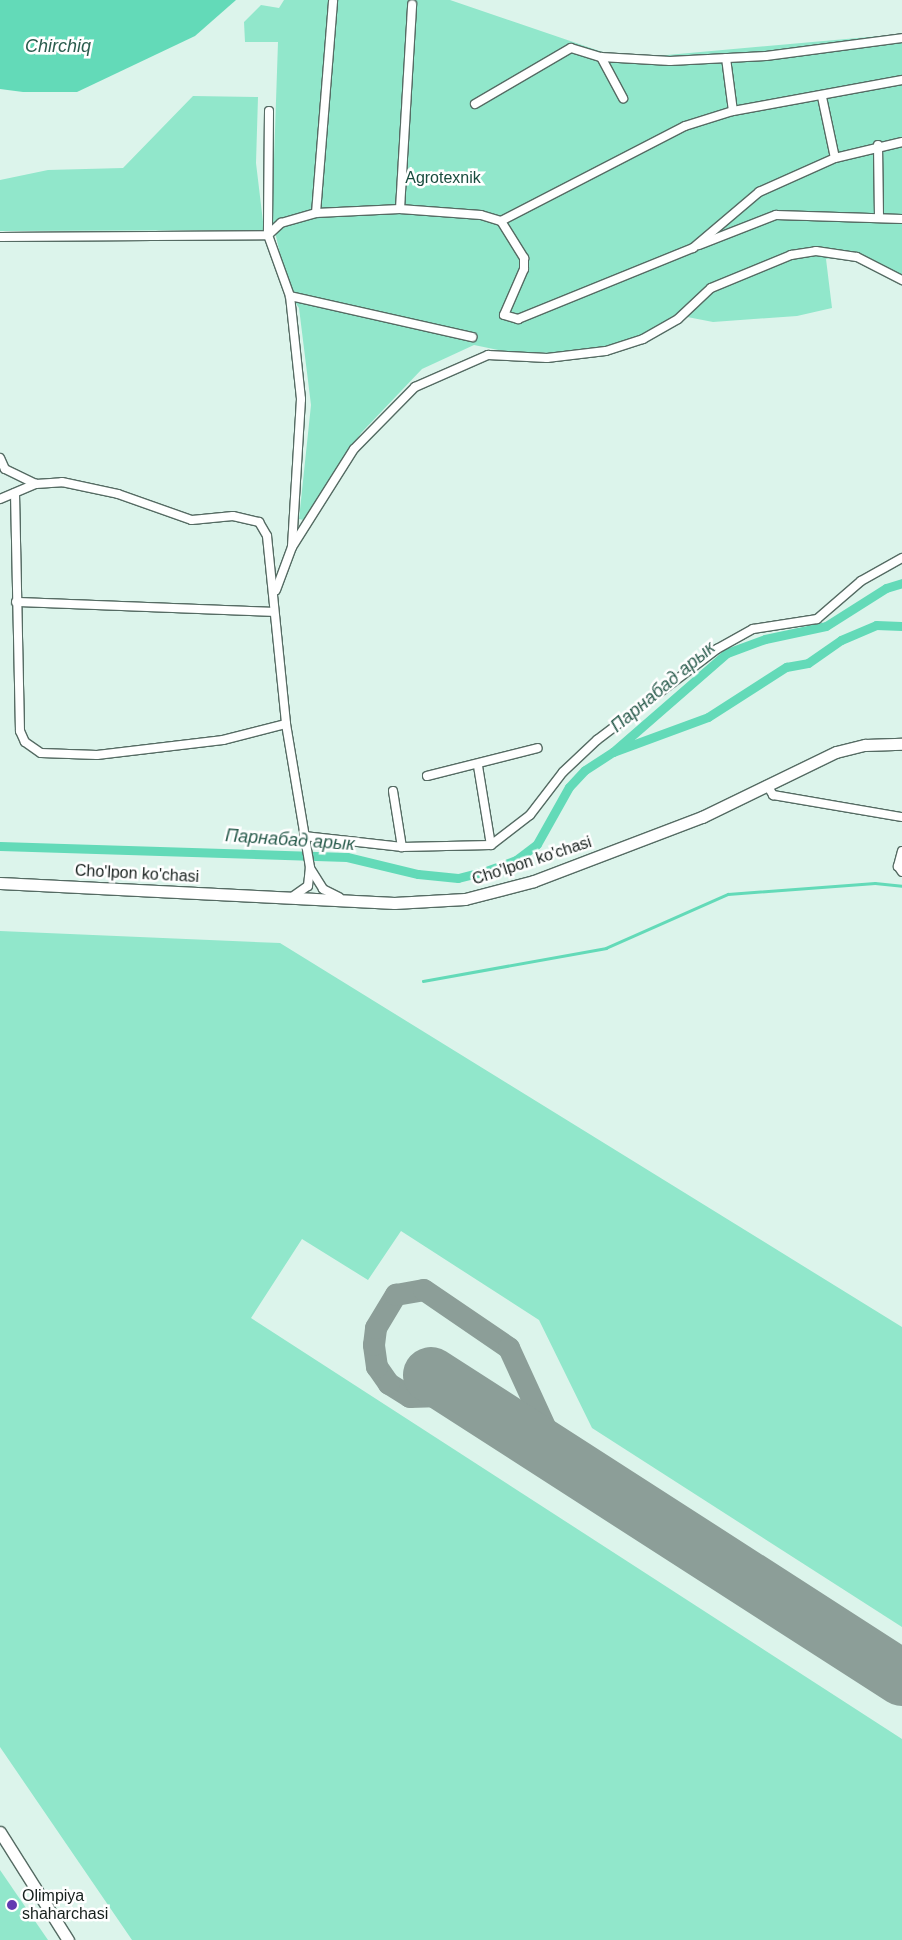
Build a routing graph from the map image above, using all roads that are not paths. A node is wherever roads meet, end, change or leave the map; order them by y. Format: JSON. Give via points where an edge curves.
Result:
{"nodes":[{"id":1,"x":333,"y":1,"type":"edge"},
{"id":2,"x":412,"y":4,"type":"dead end"},
{"id":3,"x":902,"y":38,"type":"edge"},
{"id":4,"x":602,"y":57,"type":"junction"},
{"id":5,"x":726,"y":58,"type":"junction"},
{"id":6,"x":902,"y":80,"type":"edge"},
{"id":7,"x":822,"y":97,"type":"junction"},
{"id":8,"x":623,"y":98,"type":"dead end"},
{"id":9,"x":475,"y":104,"type":"dead end"},
{"id":10,"x":269,"y":110,"type":"dead end"},
{"id":11,"x":733,"y":111,"type":"junction"},
{"id":12,"x":902,"y":142,"type":"edge"},
{"id":13,"x":878,"y":145,"type":"junction"},
{"id":14,"x":835,"y":158,"type":"junction"},
{"id":15,"x":400,"y":208,"type":"junction"},
{"id":16,"x":316,"y":213,"type":"junction"},
{"id":17,"x":879,"y":215,"type":"junction"},
{"id":18,"x":902,"y":219,"type":"edge"},
{"id":19,"x":501,"y":221,"type":"junction"},
{"id":20,"x":268,"y":235,"type":"junction"},
{"id":21,"x":0,"y":237,"type":"edge"},
{"id":22,"x":692,"y":248,"type":"junction"},
{"id":23,"x":902,"y":280,"type":"edge"},
{"id":24,"x":290,"y":296,"type":"junction"},
{"id":25,"x":472,"y":337,"type":"dead end"},
{"id":26,"x":0,"y":458,"type":"edge"},
{"id":27,"x":36,"y":484,"type":"junction"},
{"id":28,"x":14,"y":494,"type":"junction"},
{"id":29,"x":0,"y":499,"type":"edge"},
{"id":30,"x":292,"y":547,"type":"junction"},
{"id":31,"x":902,"y":558,"type":"edge"},
{"id":32,"x":275,"y":592,"type":"junction"},
{"id":33,"x":16,"y":602,"type":"junction"},
{"id":34,"x":272,"y":612,"type":"junction"},
{"id":35,"x":286,"y":724,"type":"junction"},
{"id":36,"x":902,"y":744,"type":"edge"},
{"id":37,"x":538,"y":748,"type":"dead end"},
{"id":38,"x":478,"y":766,"type":"junction"},
{"id":39,"x":427,"y":776,"type":"dead end"},
{"id":40,"x":767,"y":786,"type":"junction"},
{"id":41,"x":393,"y":791,"type":"dead end"},
{"id":42,"x":902,"y":818,"type":"edge"},
{"id":43,"x":304,"y":836,"type":"junction"},
{"id":44,"x":491,"y":845,"type":"junction"},
{"id":45,"x":402,"y":846,"type":"junction"},
{"id":46,"x":902,"y":851,"type":"edge"},
{"id":47,"x":310,"y":868,"type":"junction"},
{"id":48,"x":902,"y":872,"type":"edge"},
{"id":49,"x":0,"y":883,"type":"edge"},
{"id":50,"x":285,"y":898,"type":"junction"},
{"id":51,"x":355,"y":902,"type":"junction"},
{"id":52,"x":0,"y":1832,"type":"edge"},
{"id":53,"x":68,"y":1938,"type":"edge"}],
"edges":[{"from":1,"to":16,"type":"street"},
{"from":2,"to":15,"type":"street"},
{"from":3,"to":5,"type":"street"},
{"from":4,"to":5,"type":"street"},
{"from":4,"to":8,"type":"street"},
{"from":4,"to":9,"type":"street","via":[[571,48]]},
{"from":5,"to":11,"type":"street"},
{"from":6,"to":7,"type":"street"},
{"from":7,"to":11,"type":"street"},
{"from":7,"to":14,"type":"street"},
{"from":10,"to":20,"type":"street"},
{"from":11,"to":19,"type":"street","via":[[685,126]]},
{"from":12,"to":13,"type":"street"},
{"from":13,"to":14,"type":"street"},
{"from":13,"to":17,"type":"street"},
{"from":14,"to":22,"type":"street","via":[[759,192]]},
{"from":15,"to":16,"type":"street"},
{"from":15,"to":19,"type":"street","via":[[481,215]]},
{"from":16,"to":20,"type":"street","via":[[281,223]]},
{"from":17,"to":18,"type":"street"},
{"from":17,"to":22,"type":"street","via":[[776,215]]},
{"from":19,"to":22,"type":"street","via":[[524,258],[517,287],[506,305],[504,315],[510,318],[540,311]]},
{"from":20,"to":21,"type":"street"},
{"from":20,"to":24,"type":"street"},
{"from":23,"to":30,"type":"street","via":[[857,257],[816,251],[791,255],[711,288],[678,319],[643,338],[606,351],[547,358],[488,355],[415,387],[354,449]]},
{"from":24,"to":25,"type":"street"},
{"from":24,"to":30,"type":"street","via":[[301,399]]},
{"from":26,"to":27,"type":"street","via":[[5,469]]},
{"from":27,"to":28,"type":"street"},
{"from":27,"to":32,"type":"street","via":[[62,482],[93,487],[192,520],[233,516],[259,522],[267,536]]},
{"from":28,"to":29,"type":"street"},
{"from":28,"to":33,"type":"street"},
{"from":30,"to":32,"type":"street"},
{"from":31,"to":44,"type":"street","via":[[860,582],[817,619],[753,629],[717,649],[597,740],[563,772],[530,815]]},
{"from":32,"to":34,"type":"street"},
{"from":33,"to":34,"type":"street"},
{"from":33,"to":35,"type":"street","via":[[20,731],[25,742],[41,753],[97,755],[171,748]]},
{"from":34,"to":35,"type":"street"},
{"from":35,"to":43,"type":"street"},
{"from":36,"to":40,"type":"main road","name":"Cho'lpon ko'chasi","via":[[843,750]]},
{"from":37,"to":38,"type":"street"},
{"from":38,"to":39,"type":"street"},
{"from":38,"to":44,"type":"street"},
{"from":40,"to":42,"type":"street","via":[[773,794]]},
{"from":40,"to":51,"type":"main road","name":"Cho'lpon ko'chasi","via":[[702,817],[500,891],[430,903]]},
{"from":41,"to":45,"type":"street"},
{"from":43,"to":45,"type":"street"},
{"from":43,"to":47,"type":"street"},
{"from":44,"to":45,"type":"street"},
{"from":46,"to":48,"type":"street","via":[[898,866]]},
{"from":47,"to":50,"type":"street","via":[[308,886]]},
{"from":47,"to":51,"type":"street","via":[[328,893]]},
{"from":49,"to":50,"type":"main road","name":"Cho'lpon ko'chasi"},
{"from":50,"to":51,"type":"main road","name":"Cho'lpon ko'chasi"},
{"from":52,"to":53,"type":"main road"}]}
